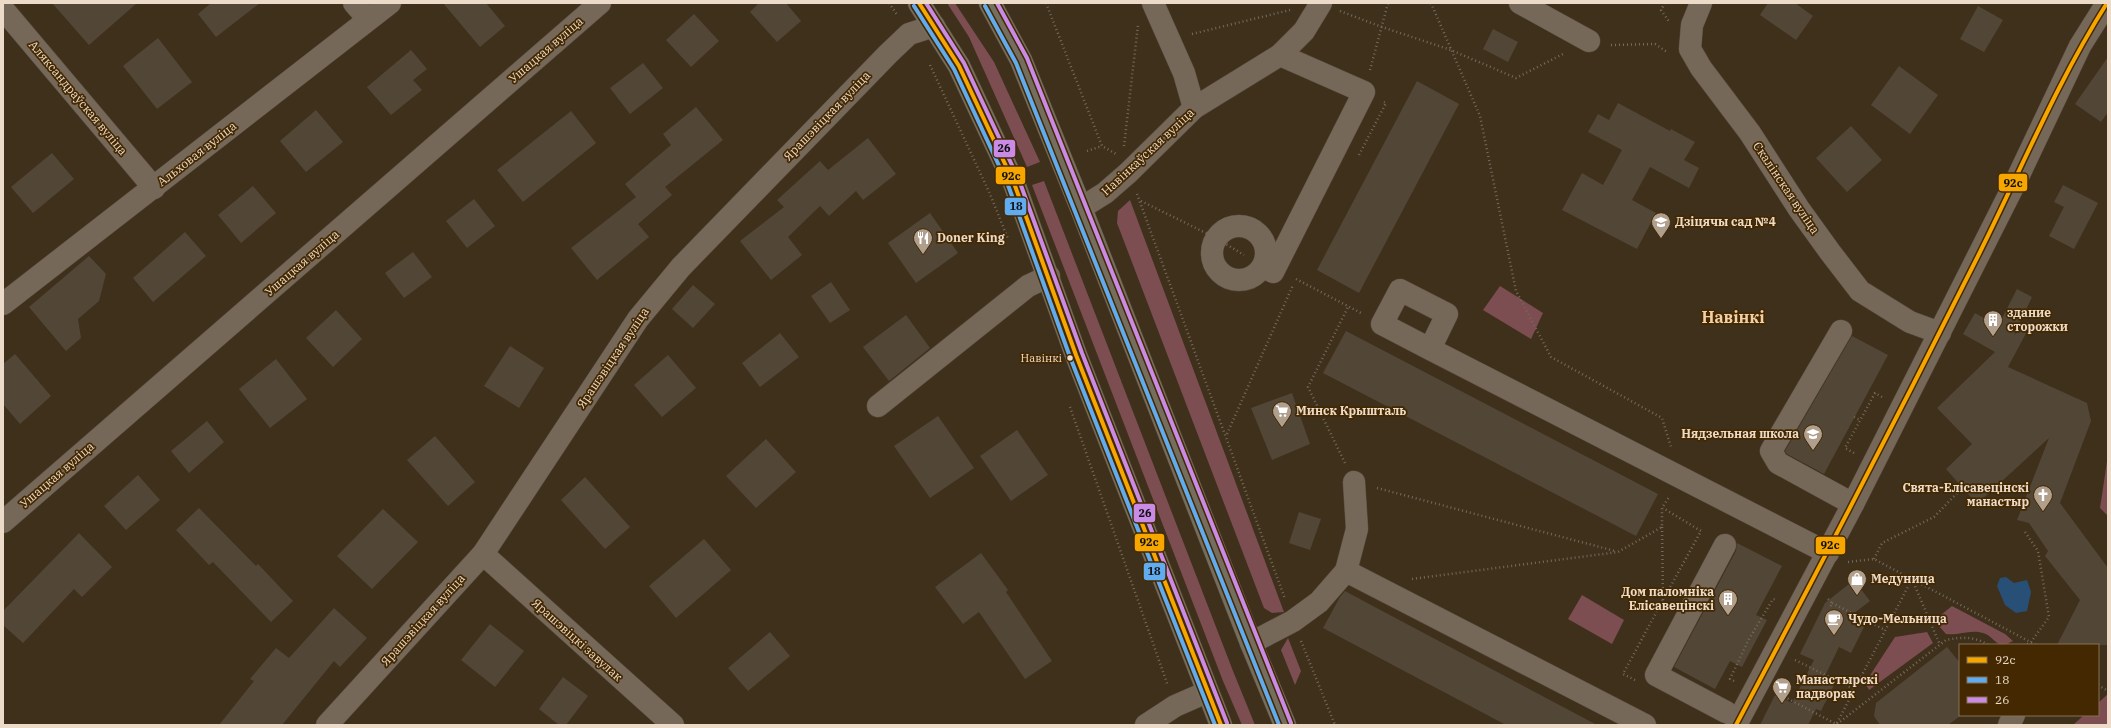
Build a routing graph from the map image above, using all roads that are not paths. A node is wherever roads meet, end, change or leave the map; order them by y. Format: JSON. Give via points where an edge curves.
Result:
{"nodes":[{"id":1,"x":354,"y":3,"type":"edge"},
{"id":2,"x":390,"y":3,"type":"edge"},
{"id":3,"x":600,"y":3,"type":"edge"},
{"id":4,"x":919,"y":3,"type":"edge"},
{"id":5,"x":990,"y":3,"type":"edge"},
{"id":6,"x":1153,"y":3,"type":"edge"},
{"id":7,"x":1520,"y":3,"type":"edge"},
{"id":8,"x":1701,"y":3,"type":"edge"},
{"id":9,"x":2107,"y":3,"type":"edge"},
{"id":10,"x":1328,"y":6,"type":"edge"},
{"id":11,"x":3,"y":9,"type":"edge"},
{"id":12,"x":368,"y":19,"type":"junction"},
{"id":13,"x":934,"y":26,"type":"junction"},
{"id":14,"x":1589,"y":41,"type":"road end"},
{"id":15,"x":1280,"y":55,"type":"junction"},
{"id":16,"x":1194,"y":108,"type":"junction"},
{"id":17,"x":154,"y":188,"type":"junction"},
{"id":18,"x":1081,"y":208,"type":"junction"},
{"id":19,"x":1263,"y":266,"type":"junction"},
{"id":20,"x":1049,"y":276,"type":"junction"},
{"id":21,"x":3,"y":304,"type":"edge"},
{"id":22,"x":1841,"y":331,"type":"dead end"},
{"id":23,"x":1940,"y":333,"type":"junction"},
{"id":24,"x":1430,"y":349,"type":"junction"},
{"id":25,"x":878,"y":406,"type":"dead end"},
{"id":26,"x":1354,"y":482,"type":"road end"},
{"id":27,"x":1853,"y":504,"type":"junction"},
{"id":28,"x":3,"y":522,"type":"edge"},
{"id":29,"x":1724,"y":545,"type":"dead end"},
{"id":30,"x":483,"y":554,"type":"junction"},
{"id":31,"x":1828,"y":554,"type":"junction"},
{"id":32,"x":1346,"y":570,"type":"junction"},
{"id":33,"x":1251,"y":643,"type":"junction"},
{"id":34,"x":1207,"y":692,"type":"junction"},
{"id":35,"x":1731,"y":718,"type":"edge"},
{"id":36,"x":328,"y":725,"type":"edge"},
{"id":37,"x":673,"y":725,"type":"edge"},
{"id":38,"x":1146,"y":725,"type":"edge"},
{"id":39,"x":1221,"y":725,"type":"edge"},
{"id":40,"x":1285,"y":725,"type":"edge"},
{"id":41,"x":1645,"y":725,"type":"edge"}],
"edges":[{"from":1,"to":12,"type":"street"},
{"from":2,"to":12,"type":"street","name":"Альховая вуліца"},
{"from":3,"to":28,"type":"street","name":"Ушацкая вуліца"},
{"from":4,"to":13,"type":"main road"},
{"from":5,"to":18,"type":"main road","via":[[1021,60]]},
{"from":6,"to":16,"type":"street","via":[[1184,73]]},
{"from":7,"to":14,"type":"street"},
{"from":8,"to":23,"type":"street","name":"Скалінская вуліца","via":[[1692,25],[1690,49],[1830,252],[1860,291],[1910,322]]},
{"from":9,"to":23,"type":"street","via":[[2080,46]]},
{"from":10,"to":15,"type":"street","name":"Навінкаўская вуліца"},
{"from":11,"to":17,"type":"street","name":"Аляксандраўская вуліца"},
{"from":12,"to":17,"type":"street","name":"Альховая вуліца"},
{"from":13,"to":20,"type":"main road","via":[[959,66],[1014,183]]},
{"from":13,"to":30,"type":"street","name":"Ярашэвіцкая вуліца","via":[[909,34],[702,244],[666,284],[638,319]]},
{"from":15,"to":16,"type":"street","name":"Навінкаўская вуліца"},
{"from":15,"to":19,"type":"street","via":[[1364,92],[1273,272]]},
{"from":16,"to":18,"type":"street","name":"Навінкаўская вуліца","via":[[1125,165],[1105,193]]},
{"from":17,"to":21,"type":"street","name":"Альховая вуліца"},
{"from":18,"to":33,"type":"main road"},
{"from":19,"to":19,"type":"street","via":[[1266,258],[1265,244],[1257,232],[1249,227],[1231,227],[1222,231],[1212,246],[1212,263],[1224,277],[1241,281],[1249,279]]},
{"from":20,"to":25,"type":"street","via":[[1028,286]]},
{"from":20,"to":34,"type":"main road","via":[[1076,355]]},
{"from":22,"to":27,"type":"street","via":[[1771,451],[1778,463]]},
{"from":23,"to":27,"type":"street"},
{"from":24,"to":24,"type":"street","via":[[1382,324],[1400,290],[1447,314]]},
{"from":24,"to":31,"type":"street"},
{"from":26,"to":32,"type":"street","via":[[1357,529]]},
{"from":27,"to":31,"type":"street"},
{"from":29,"to":35,"type":"street","via":[[1656,675]]},
{"from":30,"to":36,"type":"street","name":"Ярашэвіцкая вуліца"},
{"from":30,"to":37,"type":"street","name":"Ярашэвіцкі завулак"},
{"from":31,"to":35,"type":"street"},
{"from":32,"to":33,"type":"street","via":[[1319,602],[1293,621]]},
{"from":32,"to":41,"type":"street"},
{"from":33,"to":40,"type":"main road"},
{"from":34,"to":38,"type":"street","via":[[1175,706]]},
{"from":34,"to":39,"type":"main road"}]}
